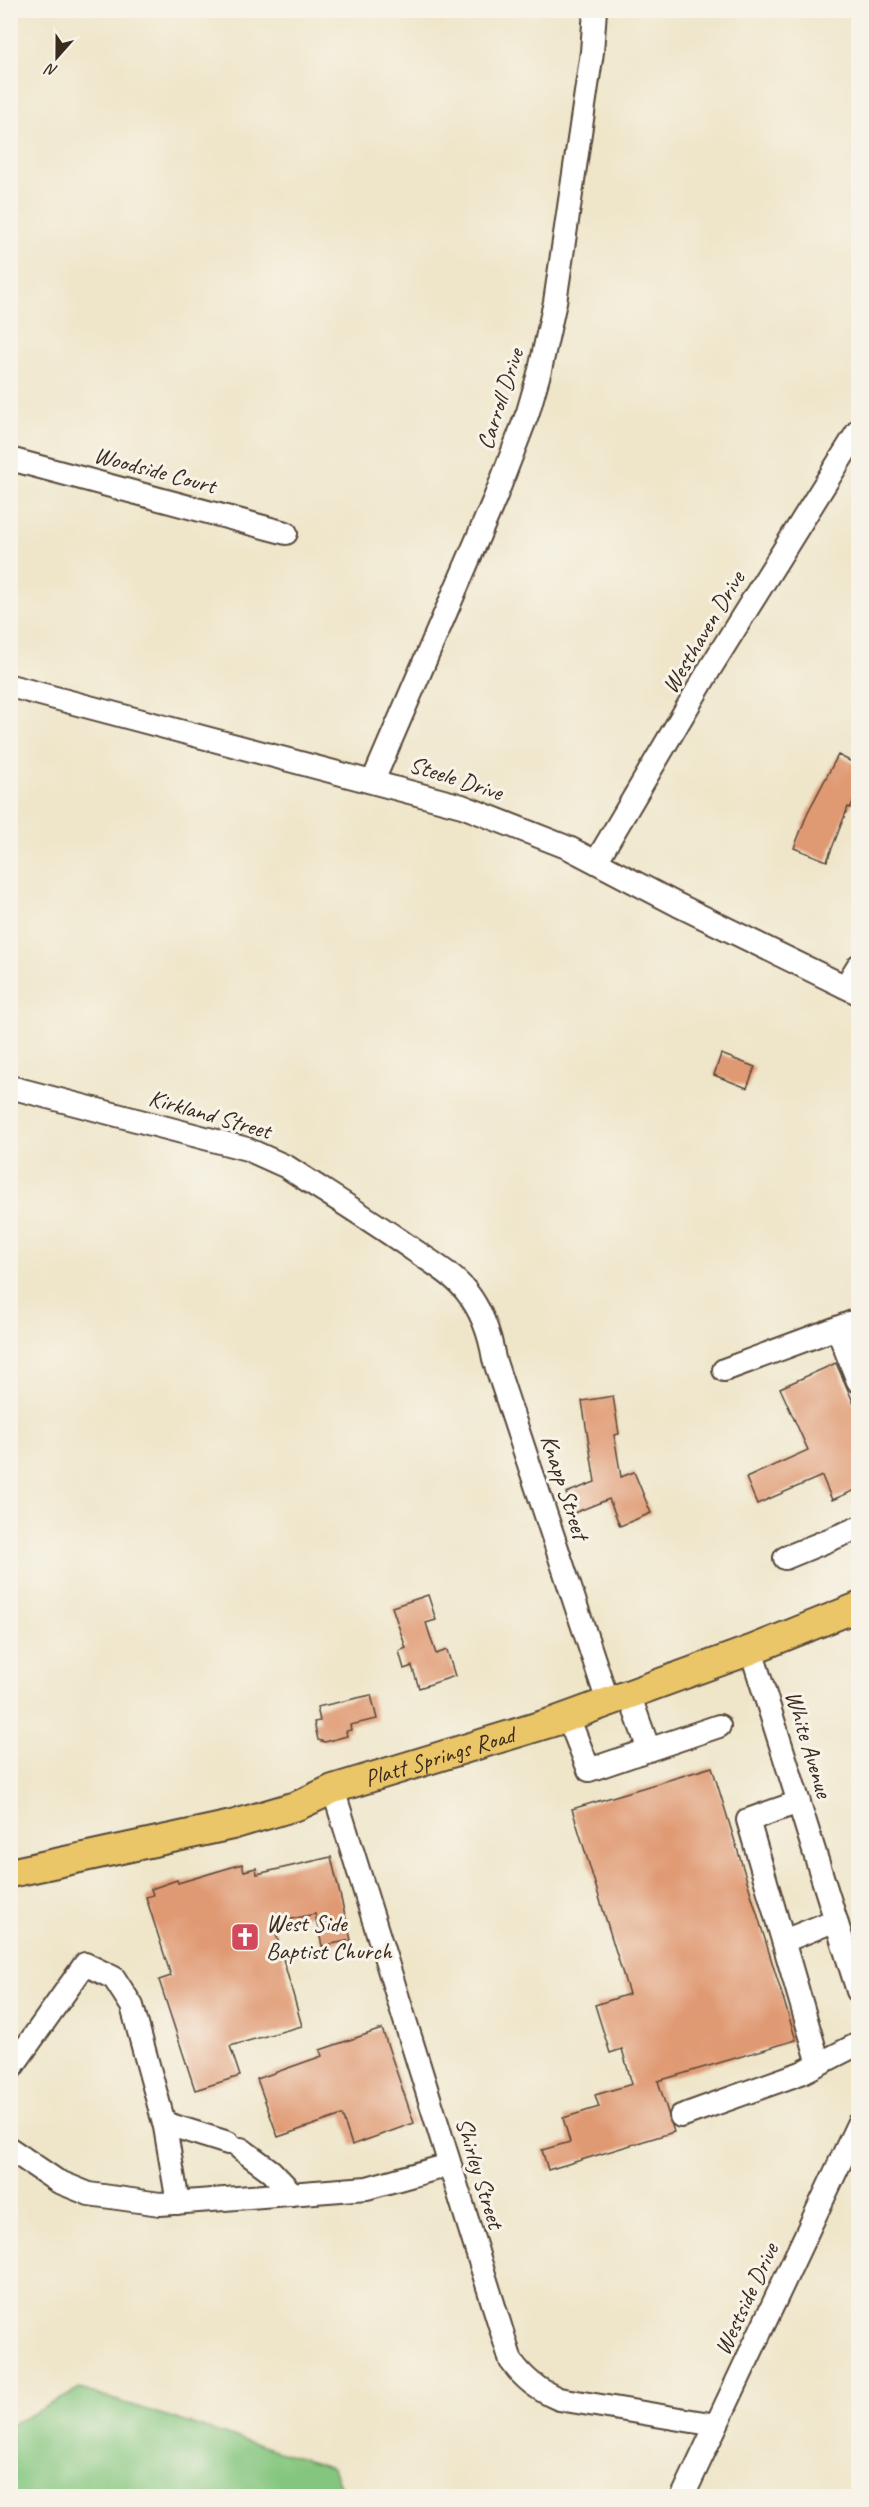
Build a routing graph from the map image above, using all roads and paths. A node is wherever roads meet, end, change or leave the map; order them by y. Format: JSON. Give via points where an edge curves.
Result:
{"nodes":[{"id":1,"x":595,"y":10,"type":"edge"},
{"id":2,"x":858,"y":431,"type":"edge"},
{"id":3,"x":10,"y":459,"type":"edge"},
{"id":4,"x":286,"y":533,"type":"dead end"},
{"id":5,"x":10,"y":686,"type":"edge"},
{"id":6,"x":373,"y":781,"type":"junction"},
{"id":7,"x":596,"y":862,"type":"junction"},
{"id":8,"x":858,"y":966,"type":"edge"},
{"id":9,"x":852,"y":990,"type":"edge"},
{"id":10,"x":10,"y":1087,"type":"edge"},
{"id":11,"x":466,"y":1291,"type":"joint"},
{"id":12,"x":858,"y":1320,"type":"edge"},
{"id":13,"x":837,"y":1328,"type":"junction"},
{"id":14,"x":724,"y":1370,"type":"dead end"},
{"id":15,"x":858,"y":1381,"type":"edge"},
{"id":16,"x":858,"y":1528,"type":"edge"},
{"id":17,"x":785,"y":1558,"type":"dead end"},
{"id":18,"x":858,"y":1606,"type":"edge"},
{"id":19,"x":751,"y":1650,"type":"junction"},
{"id":20,"x":618,"y":1698,"type":"junction"},
{"id":21,"x":568,"y":1717,"type":"junction"},
{"id":22,"x":719,"y":1726,"type":"dead end"},
{"id":23,"x":649,"y":1750,"type":"junction"},
{"id":24,"x":333,"y":1789,"type":"junction"},
{"id":25,"x":799,"y":1802,"type":"junction"},
{"id":26,"x":10,"y":1873,"type":"edge"},
{"id":27,"x":836,"y":1920,"type":"junction"},
{"id":28,"x":784,"y":1941,"type":"junction"},
{"id":29,"x":858,"y":1991,"type":"edge"},
{"id":30,"x":858,"y":2044,"type":"edge"},
{"id":31,"x":819,"y":2064,"type":"junction"},
{"id":32,"x":10,"y":2070,"type":"edge"},
{"id":33,"x":681,"y":2116,"type":"dead end"},
{"id":34,"x":164,"y":2123,"type":"junction"},
{"id":35,"x":858,"y":2124,"type":"edge"},
{"id":36,"x":10,"y":2149,"type":"edge"},
{"id":37,"x":449,"y":2165,"type":"junction"},
{"id":38,"x":293,"y":2194,"type":"junction"},
{"id":39,"x":178,"y":2203,"type":"junction"},
{"id":40,"x":716,"y":2425,"type":"junction"},
{"id":41,"x":683,"y":2496,"type":"edge"}],
"edges":[{"from":1,"to":6,"type":"street","name":"Carroll Drive","via":[[555,302],[528,412]]},
{"from":2,"to":7,"type":"street","name":"Westhaven Drive","via":[[711,667]]},
{"from":3,"to":4,"type":"street","name":"Woodside Court"},
{"from":5,"to":6,"type":"street","name":"Steele Drive"},
{"from":6,"to":7,"type":"street","name":"Steele Drive","via":[[462,806]]},
{"from":7,"to":9,"type":"street","name":"Steele Drive"},
{"from":8,"to":9,"type":"street"},
{"from":10,"to":11,"type":"street","name":"Kirkland Street","via":[[267,1157],[405,1244]]},
{"from":11,"to":20,"type":"street","name":"Knapp Street","via":[[490,1336]]},
{"from":12,"to":13,"type":"street"},
{"from":13,"to":14,"type":"street"},
{"from":13,"to":15,"type":"street"},
{"from":16,"to":17,"type":"street"},
{"from":18,"to":19,"type":"main road","name":"Platt Springs Road"},
{"from":19,"to":20,"type":"main road","name":"Platt Springs Road"},
{"from":19,"to":25,"type":"street","name":"White Avenue"},
{"from":20,"to":21,"type":"main road","name":"Platt Springs Road"},
{"from":20,"to":23,"type":"street","name":"Knapp Street"},
{"from":21,"to":23,"type":"street","via":[[589,1770]]},
{"from":21,"to":24,"type":"main road","name":"Platt Springs Road"},
{"from":22,"to":23,"type":"street"},
{"from":24,"to":26,"type":"main road","name":"Platt Springs Road","via":[[299,1805],[232,1826]]},
{"from":24,"to":37,"type":"street","name":"Shirley Street"},
{"from":25,"to":27,"type":"street","name":"White Avenue"},
{"from":25,"to":28,"type":"street","via":[[748,1820]]},
{"from":27,"to":28,"type":"street"},
{"from":27,"to":29,"type":"street","name":"White Avenue"},
{"from":28,"to":31,"type":"street"},
{"from":30,"to":31,"type":"street"},
{"from":31,"to":33,"type":"street"},
{"from":32,"to":34,"type":"street","via":[[85,1964],[114,1978],[132,2006]]},
{"from":34,"to":38,"type":"street","via":[[234,2146],[271,2172]]},
{"from":34,"to":39,"type":"street"},
{"from":35,"to":40,"type":"street","name":"Westside Drive"},
{"from":36,"to":39,"type":"street","via":[[57,2181],[89,2194]]},
{"from":37,"to":38,"type":"street","via":[[367,2188]]},
{"from":37,"to":40,"type":"street","name":"Shirley Street","via":[[503,2339],[522,2377],[559,2399]]},
{"from":38,"to":39,"type":"street"},
{"from":40,"to":41,"type":"street","name":"Westside Drive"}]}
